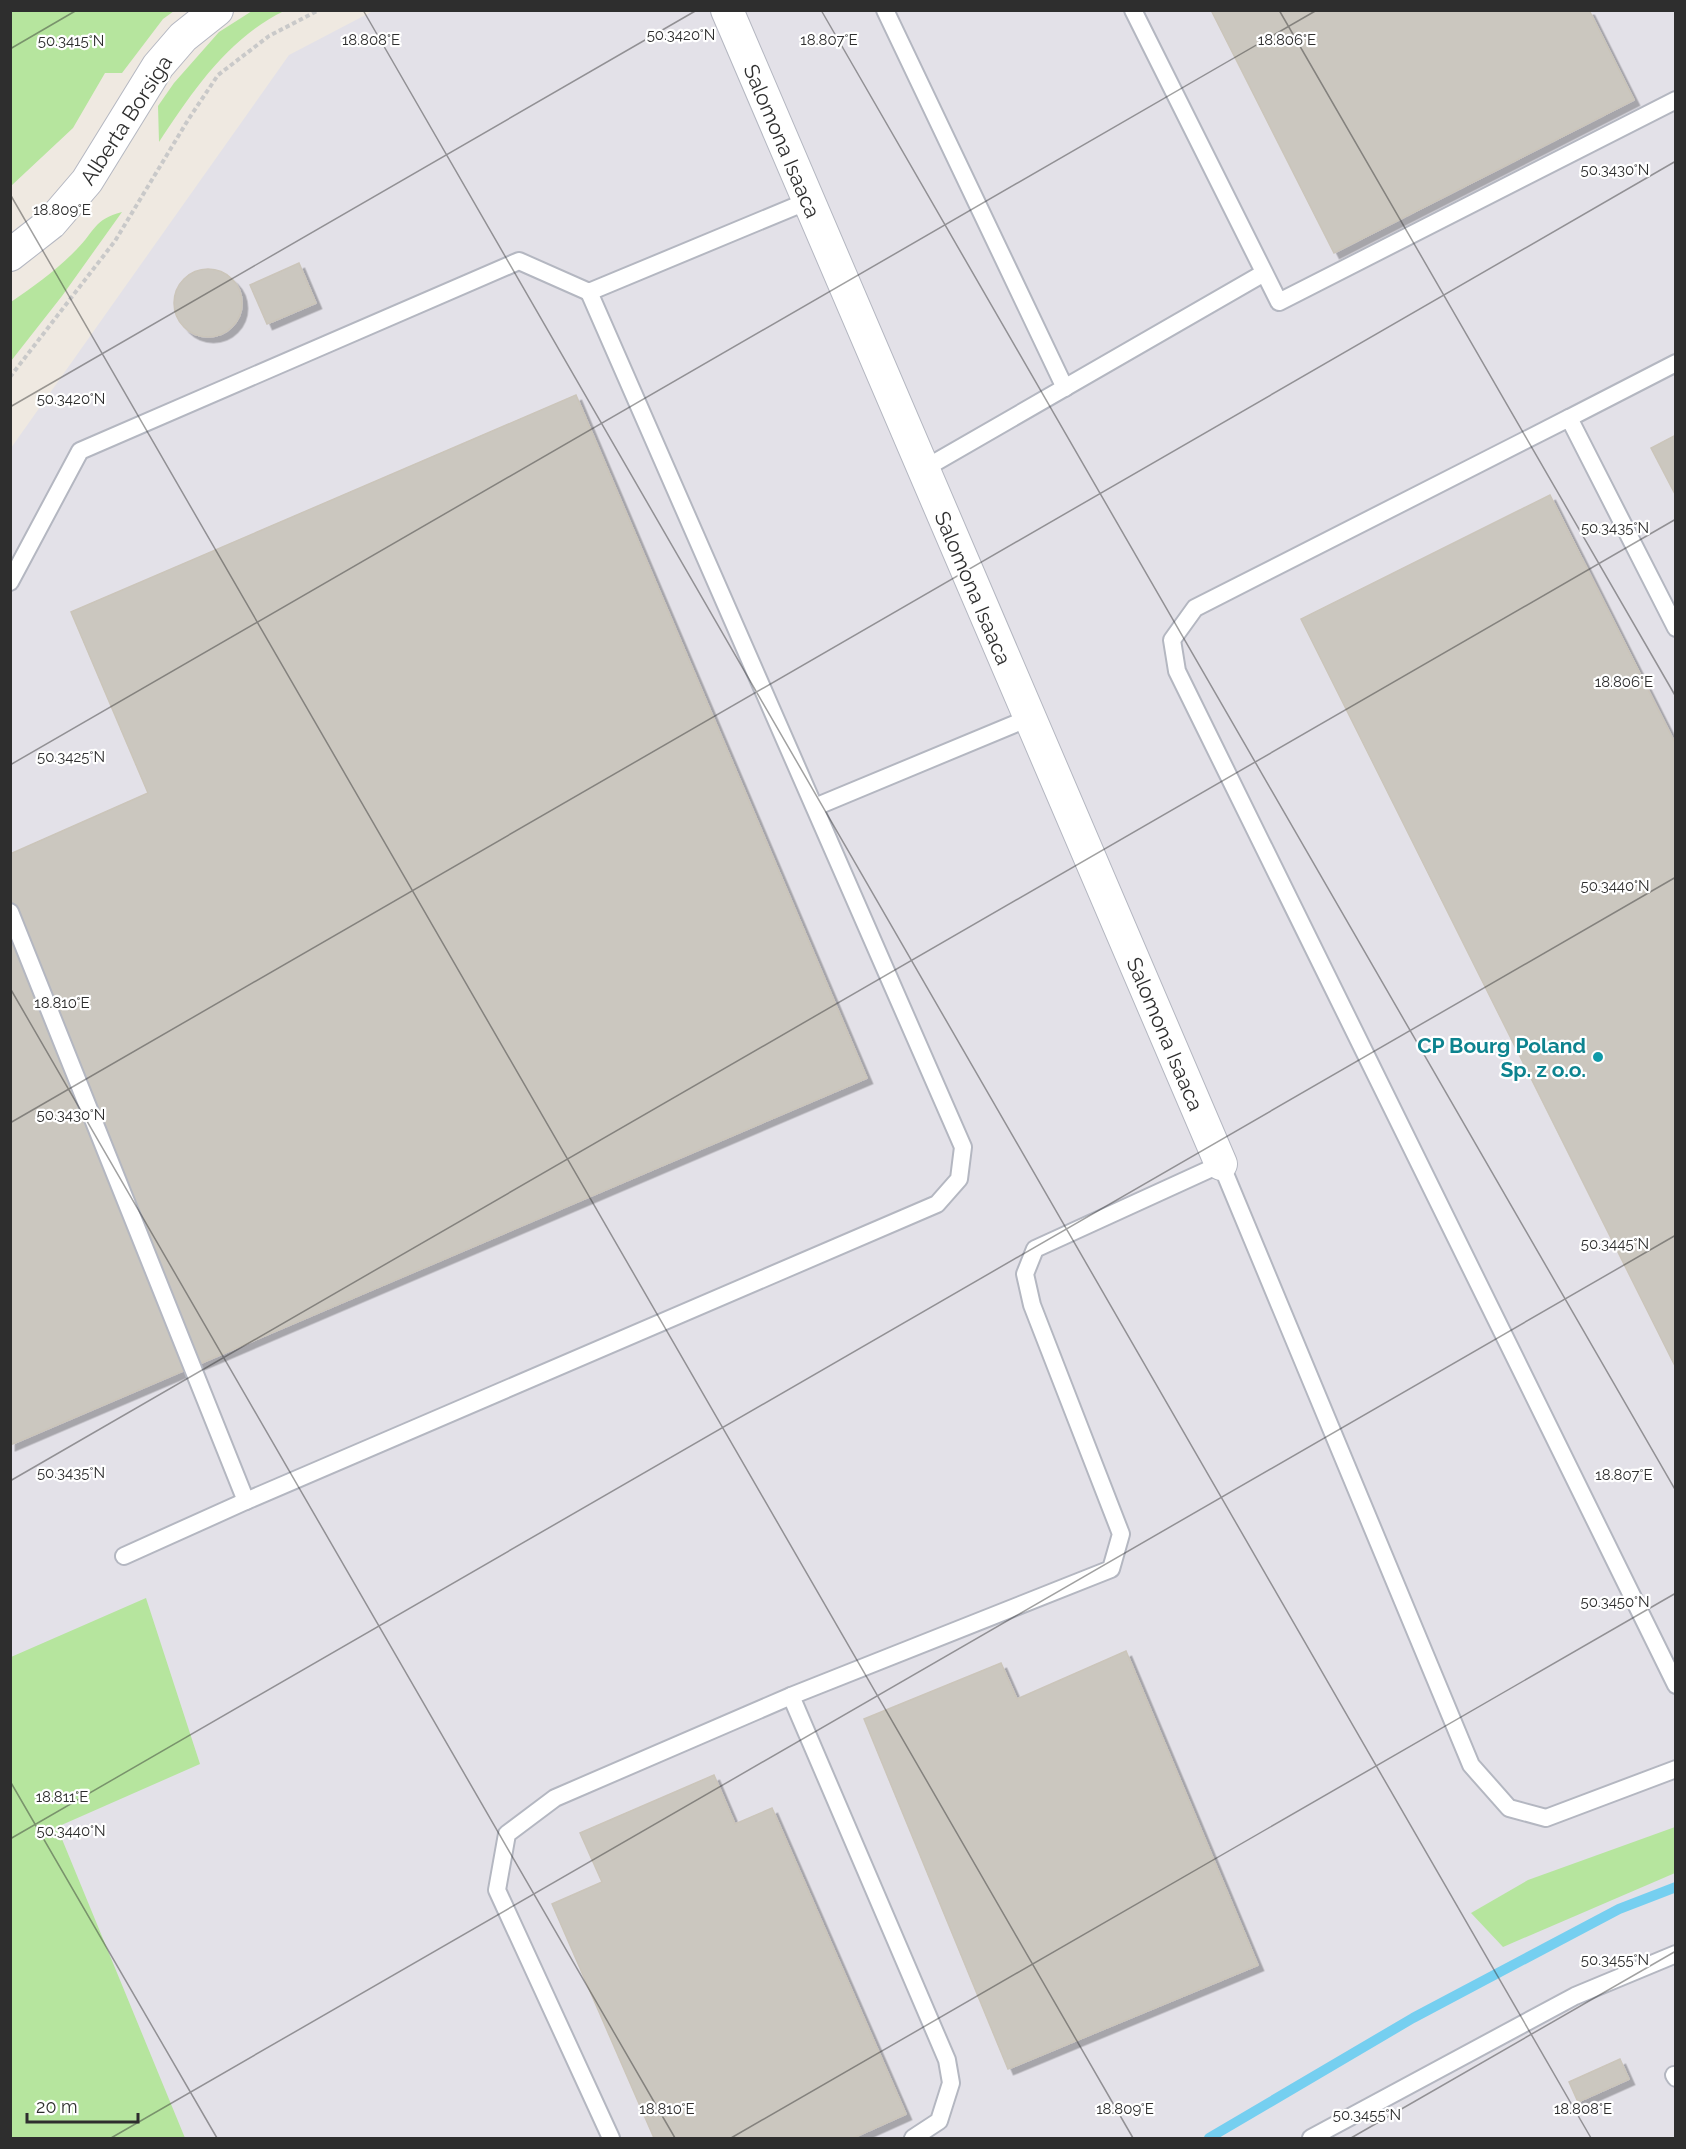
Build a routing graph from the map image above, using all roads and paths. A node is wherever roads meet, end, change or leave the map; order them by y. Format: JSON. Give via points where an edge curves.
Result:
{"nodes":[{"id":1,"x":217,"y":10,"type":"edge"},
{"id":2,"x":319,"y":10,"type":"edge"},
{"id":3,"x":727,"y":10,"type":"edge"},
{"id":4,"x":885,"y":10,"type":"edge"},
{"id":5,"x":1133,"y":10,"type":"edge"},
{"id":6,"x":1676,"y":99,"type":"edge"},
{"id":7,"x":808,"y":201,"type":"junction"},
{"id":8,"x":10,"y":255,"type":"edge"},
{"id":9,"x":1264,"y":273,"type":"junction"},
{"id":10,"x":589,"y":292,"type":"junction"},
{"id":11,"x":1676,"y":363,"type":"edge"},
{"id":12,"x":10,"y":377,"type":"edge"},
{"id":13,"x":1065,"y":388,"type":"junction"},
{"id":14,"x":1569,"y":418,"type":"junction"},
{"id":15,"x":922,"y":470,"type":"junction"},
{"id":16,"x":10,"y":582,"type":"edge"},
{"id":17,"x":1676,"y":628,"type":"edge"},
{"id":18,"x":1029,"y":718,"type":"junction"},
{"id":19,"x":815,"y":807,"type":"junction"},
{"id":20,"x":10,"y":912,"type":"edge"},
{"id":21,"x":1221,"y":1164,"type":"junction"},
{"id":22,"x":246,"y":1501,"type":"junction"},
{"id":23,"x":124,"y":1556,"type":"dead end"},
{"id":24,"x":1676,"y":1684,"type":"edge"},
{"id":25,"x":791,"y":1696,"type":"junction"},
{"id":26,"x":1676,"y":1769,"type":"edge"},
{"id":27,"x":1676,"y":1954,"type":"edge"},
{"id":28,"x":611,"y":2139,"type":"edge"},
{"id":29,"x":913,"y":2139,"type":"edge"},
{"id":30,"x":1311,"y":2139,"type":"edge"}],
"edges":[{"from":1,"to":8,"type":"street","name":"Alberta Borsiga","via":[[183,37],[158,66],[87,181],[51,223]]},
{"from":2,"to":12,"type":"path","via":[[269,36],[218,75],[116,241]]},
{"from":3,"to":7,"type":"street","name":"Salomona Isaaca"},
{"from":4,"to":13,"type":"lane"},
{"from":5,"to":9,"type":"lane"},
{"from":6,"to":9,"type":"lane","via":[[1279,302]]},
{"from":7,"to":10,"type":"lane"},
{"from":7,"to":15,"type":"street","name":"Salomona Isaaca"},
{"from":9,"to":13,"type":"lane"},
{"from":10,"to":16,"type":"lane","via":[[519,261],[80,451]]},
{"from":10,"to":19,"type":"lane"},
{"from":11,"to":14,"type":"lane"},
{"from":13,"to":15,"type":"lane"},
{"from":14,"to":17,"type":"lane"},
{"from":14,"to":24,"type":"lane","via":[[1195,608],[1172,640],[1177,671]]},
{"from":15,"to":18,"type":"street","name":"Salomona Isaaca"},
{"from":18,"to":19,"type":"lane"},
{"from":18,"to":21,"type":"street","name":"Salomona Isaaca"},
{"from":19,"to":22,"type":"lane","via":[[963,1147],[959,1179],[937,1204]]},
{"from":20,"to":22,"type":"lane"},
{"from":21,"to":25,"type":"lane","via":[[1035,1249],[1025,1274],[1032,1305],[1121,1534],[1111,1569]]},
{"from":21,"to":26,"type":"lane","via":[[1471,1765],[1509,1808],[1546,1818]]},
{"from":22,"to":23,"type":"lane"},
{"from":25,"to":28,"type":"lane","via":[[555,1798],[507,1834],[497,1890]]},
{"from":25,"to":29,"type":"lane","via":[[947,2060],[951,2083],[939,2121]]},
{"from":27,"to":30,"type":"lane","via":[[1575,1996]]}]}
